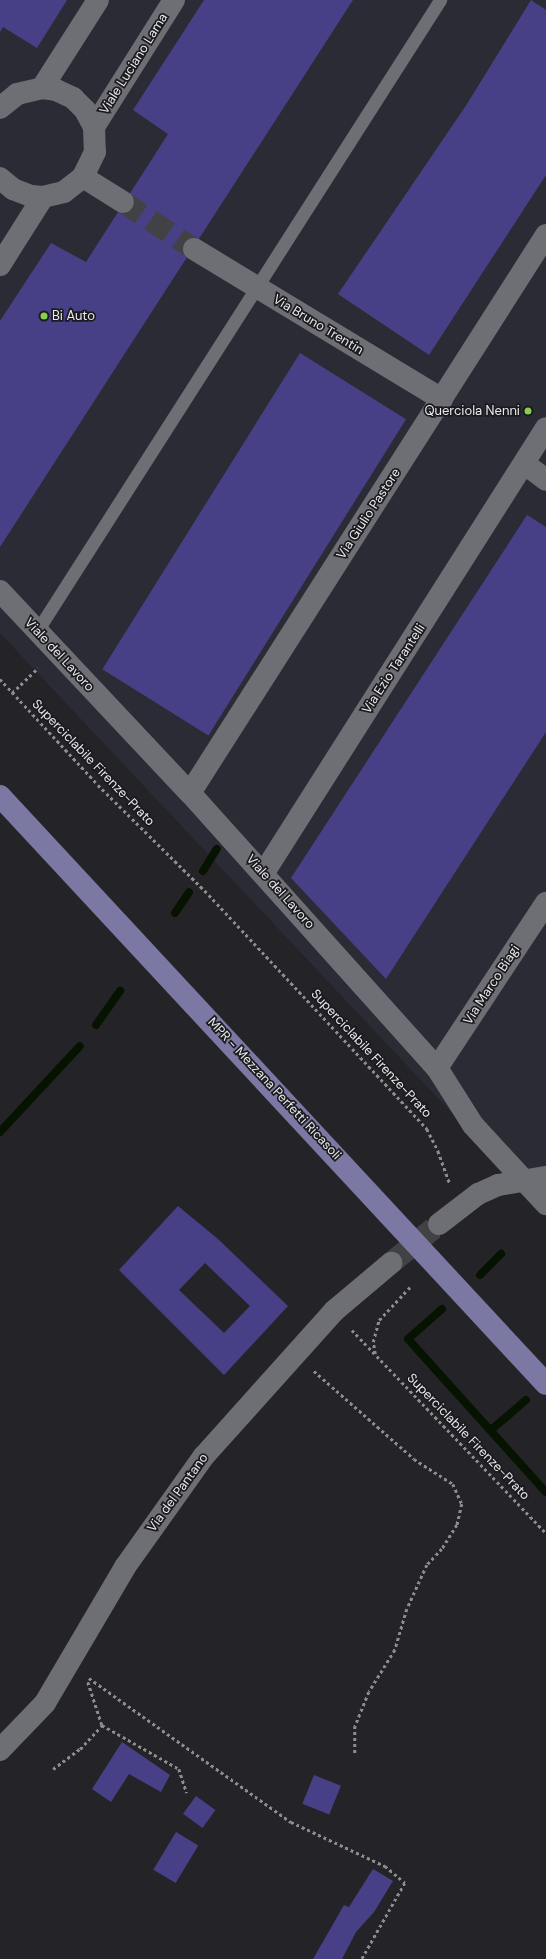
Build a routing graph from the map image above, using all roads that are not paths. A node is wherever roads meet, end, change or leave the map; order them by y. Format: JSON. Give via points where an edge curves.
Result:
{"nodes":[{"id":1,"x":98,"y":0,"type":"edge"},
{"id":2,"x":174,"y":0,"type":"edge"},
{"id":3,"x":440,"y":0,"type":"edge"},
{"id":4,"x":42,"y":88,"type":"junction"},
{"id":5,"x":0,"y":108,"type":"edge"},
{"id":6,"x":94,"y":127,"type":"junction"},
{"id":7,"x":83,"y":177,"type":"junction"},
{"id":8,"x":0,"y":178,"type":"edge"},
{"id":9,"x":43,"y":197,"type":"junction"},
{"id":10,"x":123,"y":202,"type":"tunnel mouth"},
{"id":11,"x":546,"y":235,"type":"edge"},
{"id":12,"x":194,"y":249,"type":"tunnel mouth"},
{"id":13,"x":0,"y":265,"type":"edge"},
{"id":14,"x":257,"y":289,"type":"junction"},
{"id":15,"x":442,"y":399,"type":"junction"},
{"id":16,"x":546,"y":428,"type":"edge"},
{"id":17,"x":525,"y":464,"type":"junction"},
{"id":18,"x":546,"y":480,"type":"edge"},
{"id":19,"x":0,"y":591,"type":"edge"},
{"id":20,"x":37,"y":631,"type":"junction"},
{"id":21,"x":190,"y":793,"type":"junction"},
{"id":22,"x":0,"y":796,"type":"edge"},
{"id":23,"x":263,"y":874,"type":"junction"},
{"id":24,"x":546,"y":903,"type":"edge"},
{"id":25,"x":438,"y":1068,"type":"junction"},
{"id":26,"x":546,"y":1177,"type":"edge"},
{"id":27,"x":522,"y":1180,"type":"junction"},
{"id":28,"x":546,"y":1204,"type":"edge"},
{"id":29,"x":439,"y":1224,"type":"tunnel mouth"},
{"id":30,"x":391,"y":1263,"type":"tunnel mouth"},
{"id":31,"x":546,"y":1384,"type":"edge"},
{"id":32,"x":0,"y":1750,"type":"edge"}],
"edges":[{"from":1,"to":4,"type":"street"},
{"from":2,"to":6,"type":"street","name":"Viale Luciano Lama"},
{"from":3,"to":14,"type":"lane"},
{"from":4,"to":5,"type":"street","name":"Viale Luciano Lama","via":[[17,94]]},
{"from":4,"to":6,"type":"street","name":"Viale Luciano Lama","via":[[56,90],[73,98],[85,110]]},
{"from":6,"to":7,"type":"street","name":"Viale Luciano Lama","via":[[95,152]]},
{"from":7,"to":9,"type":"street","name":"Viale Luciano Lama","via":[[64,192]]},
{"from":7,"to":10,"type":"street"},
{"from":8,"to":9,"type":"street","name":"Viale Luciano Lama","via":[[13,189],[31,196]]},
{"from":9,"to":13,"type":"street"},
{"from":11,"to":15,"type":"street","name":"Via Giulio Pastore"},
{"from":12,"to":14,"type":"street","name":"Via Bruno Trentin"},
{"from":14,"to":15,"type":"street","name":"Via Bruno Trentin"},
{"from":14,"to":20,"type":"lane"},
{"from":15,"to":21,"type":"street","name":"Via Giulio Pastore"},
{"from":16,"to":17,"type":"street","name":"Via Ezio Tarantelli"},
{"from":17,"to":18,"type":"street"},
{"from":17,"to":23,"type":"street","name":"Via Ezio Tarantelli"},
{"from":19,"to":20,"type":"street","name":"Viale del Lavoro"},
{"from":20,"to":21,"type":"street","name":"Viale del Lavoro"},
{"from":21,"to":23,"type":"street","name":"Viale del Lavoro"},
{"from":22,"to":31,"type":"main road","name":"MPR - Mezzana Perfetti Ricasoli"},
{"from":23,"to":25,"type":"street","name":"Viale del Lavoro"},
{"from":24,"to":25,"type":"street","name":"Via Marco Biagi"},
{"from":25,"to":27,"type":"street","name":"Viale del Lavoro","via":[[473,1125]]},
{"from":26,"to":27,"type":"street"},
{"from":27,"to":28,"type":"street","name":"Viale del Lavoro"},
{"from":27,"to":29,"type":"street","via":[[498,1185],[464,1204]]},
{"from":30,"to":32,"type":"street","name":"Via del Pantano","via":[[334,1311],[204,1456],[125,1568],[45,1704]]}]}
